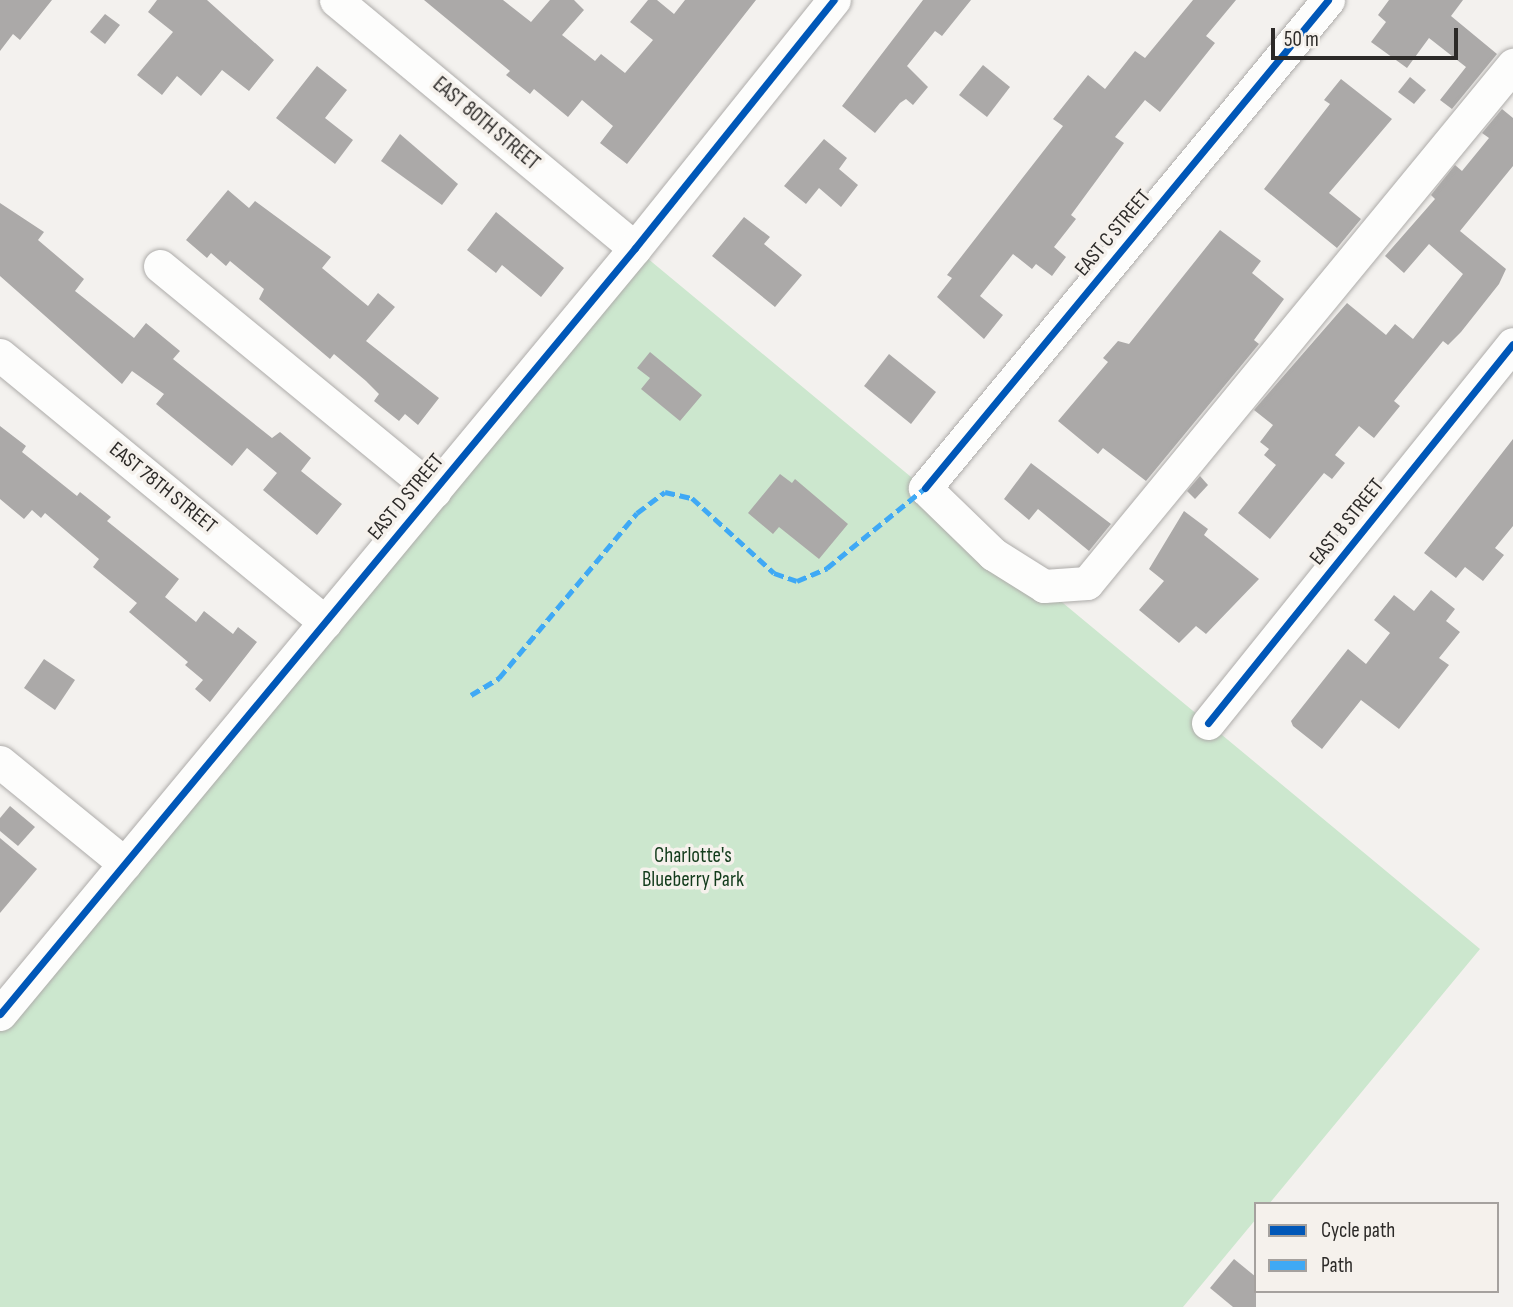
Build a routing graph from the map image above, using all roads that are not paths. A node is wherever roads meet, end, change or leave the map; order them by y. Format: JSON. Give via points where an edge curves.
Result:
{"nodes":[{"id":1,"x":336,"y":0,"type":"edge"},
{"id":2,"x":834,"y":0,"type":"edge"},
{"id":3,"x":1328,"y":0,"type":"edge"},
{"id":4,"x":1513,"y":65,"type":"edge"},
{"id":5,"x":635,"y":248,"type":"junction"},
{"id":6,"x":160,"y":266,"type":"dead end"},
{"id":7,"x":1513,"y":344,"type":"edge"},
{"id":8,"x":0,"y":355,"type":"edge"},
{"id":9,"x":434,"y":491,"type":"junction"},
{"id":10,"x":325,"y":622,"type":"junction"},
{"id":11,"x":1208,"y":723,"type":"dead end"},
{"id":12,"x":0,"y":762,"type":"edge"},
{"id":13,"x":125,"y":864,"type":"junction"},
{"id":14,"x":0,"y":1014,"type":"edge"}],
"edges":[{"from":1,"to":5,"type":"street","name":"EAST 80TH STREET"},
{"from":2,"to":5,"type":"street","name":"EAST D STREET"},
{"from":3,"to":4,"type":"street","name":"EAST C STREET","via":[[925,488],[993,555],[1044,586],[1087,583]]},
{"from":5,"to":9,"type":"street","name":"EAST D STREET"},
{"from":6,"to":9,"type":"street"},
{"from":7,"to":11,"type":"street","name":"EAST B STREET"},
{"from":8,"to":10,"type":"street","name":"EAST 78TH STREET"},
{"from":9,"to":10,"type":"street","name":"EAST D STREET"},
{"from":10,"to":13,"type":"street","name":"EAST D STREET"},
{"from":12,"to":13,"type":"street"},
{"from":13,"to":14,"type":"street","name":"EAST D STREET"}]}
